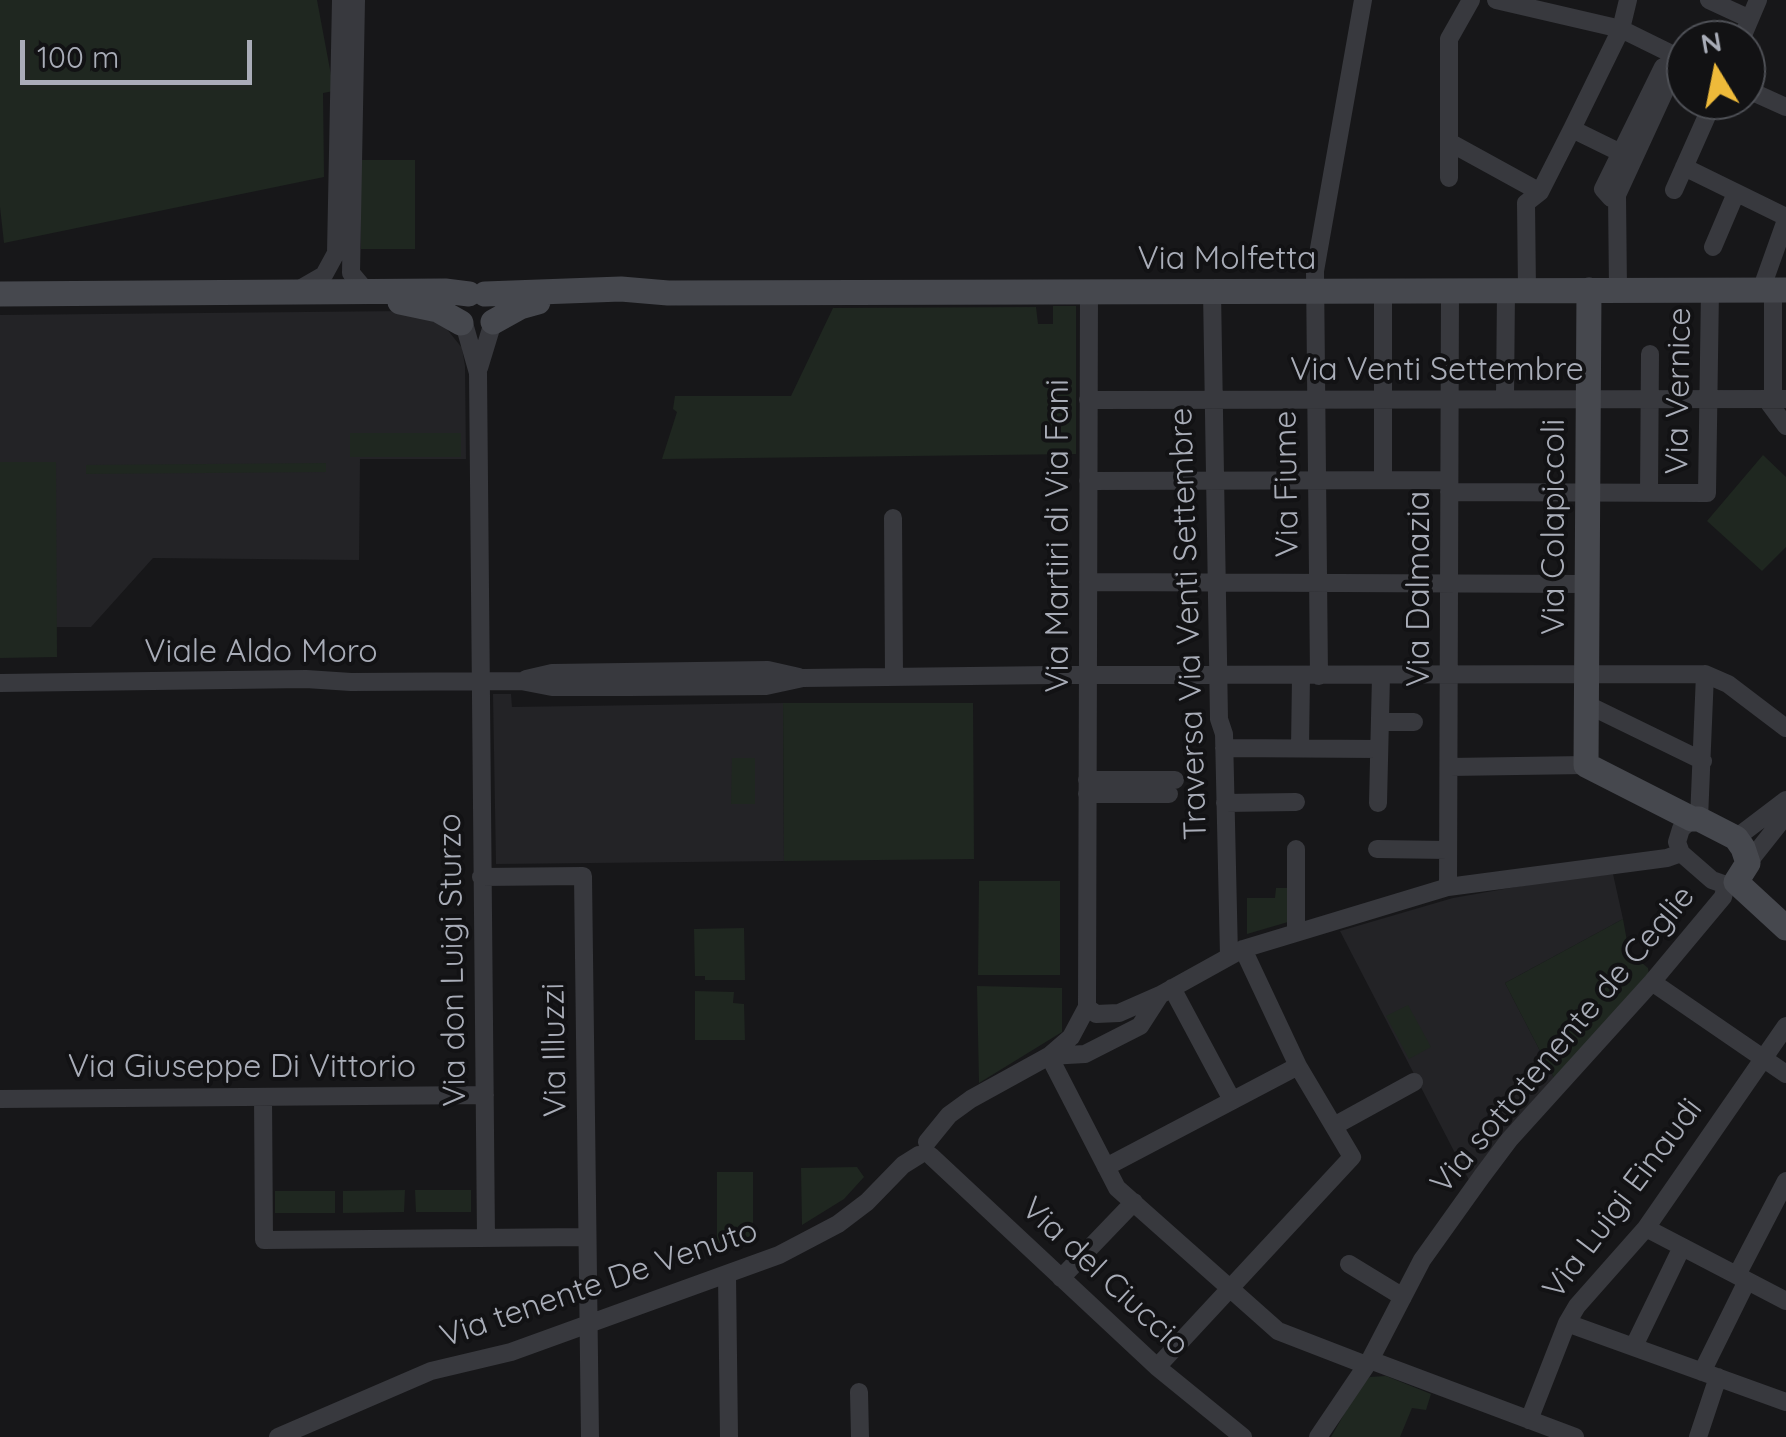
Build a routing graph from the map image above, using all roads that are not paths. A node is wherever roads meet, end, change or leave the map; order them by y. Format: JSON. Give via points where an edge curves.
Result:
{"nodes":[{"id":1,"x":340,"y":0,"type":"edge"},
{"id":2,"x":356,"y":0,"type":"edge"},
{"id":3,"x":1363,"y":0,"type":"edge"},
{"id":4,"x":1472,"y":0,"type":"edge"},
{"id":5,"x":1496,"y":0,"type":"edge"},
{"id":6,"x":1628,"y":0,"type":"edge"},
{"id":7,"x":1709,"y":0,"type":"edge"},
{"id":8,"x":1758,"y":0,"type":"edge"},
{"id":9,"x":1520,"y":3,"type":"edge"},
{"id":10,"x":1750,"y":19,"type":"joint"},
{"id":11,"x":1621,"y":28,"type":"junction"},
{"id":12,"x":1666,"y":51,"type":"edge"},
{"id":13,"x":1666,"y":77,"type":"edge"},
{"id":14,"x":1666,"y":84,"type":"edge"},
{"id":15,"x":1705,"y":120,"type":"edge"},
{"id":16,"x":1572,"y":129,"type":"junction"},
{"id":17,"x":1449,"y":142,"type":"junction"},
{"id":18,"x":1621,"y":152,"type":"junction"},
{"id":19,"x":1684,"y":166,"type":"junction"},
{"id":20,"x":1449,"y":178,"type":"dead end"},
{"id":21,"x":1674,"y":190,"type":"dead end"},
{"id":22,"x":1540,"y":192,"type":"junction"},
{"id":23,"x":1736,"y":193,"type":"junction"},
{"id":24,"x":1616,"y":195,"type":"junction"},
{"id":25,"x":1786,"y":218,"type":"edge"},
{"id":26,"x":1713,"y":248,"type":"dead end"},
{"id":27,"x":1383,"y":290,"type":"junction"},
{"id":28,"x":1450,"y":290,"type":"junction"},
{"id":29,"x":1516,"y":290,"type":"junction"},
{"id":30,"x":1589,"y":290,"type":"junction"},
{"id":31,"x":1618,"y":290,"type":"junction"},
{"id":32,"x":1710,"y":290,"type":"junction"},
{"id":33,"x":1774,"y":290,"type":"edge"},
{"id":34,"x":295,"y":291,"type":"junction"},
{"id":35,"x":366,"y":291,"type":"junction"},
{"id":36,"x":1212,"y":291,"type":"junction"},
{"id":37,"x":1316,"y":291,"type":"junction"},
{"id":38,"x":1089,"y":292,"type":"junction"},
{"id":39,"x":668,"y":293,"type":"junction"},
{"id":40,"x":0,"y":294,"type":"edge"},
{"id":41,"x":477,"y":294,"type":"junction"},
{"id":42,"x":0,"y":305,"type":"edge"},
{"id":43,"x":493,"y":322,"type":"junction"},
{"id":44,"x":463,"y":325,"type":"junction"},
{"id":45,"x":1650,"y":354,"type":"dead end"},
{"id":46,"x":478,"y":373,"type":"junction"},
{"id":47,"x":1505,"y":399,"type":"junction"},
{"id":48,"x":1775,"y":399,"type":"edge"},
{"id":49,"x":1088,"y":400,"type":"junction"},
{"id":50,"x":1213,"y":400,"type":"junction"},
{"id":51,"x":1317,"y":400,"type":"junction"},
{"id":52,"x":1383,"y":400,"type":"junction"},
{"id":53,"x":1450,"y":400,"type":"junction"},
{"id":54,"x":1587,"y":400,"type":"junction"},
{"id":55,"x":1650,"y":400,"type":"junction"},
{"id":56,"x":1708,"y":400,"type":"junction"},
{"id":57,"x":1786,"y":426,"type":"edge"},
{"id":58,"x":1088,"y":480,"type":"junction"},
{"id":59,"x":1215,"y":480,"type":"junction"},
{"id":60,"x":1318,"y":480,"type":"junction"},
{"id":61,"x":1383,"y":480,"type":"junction"},
{"id":62,"x":1450,"y":486,"type":"junction"},
{"id":63,"x":1586,"y":492,"type":"junction"},
{"id":64,"x":1648,"y":493,"type":"junction"},
{"id":65,"x":893,"y":518,"type":"dead end"},
{"id":66,"x":1088,"y":582,"type":"junction"},
{"id":67,"x":1216,"y":582,"type":"junction"},
{"id":68,"x":1318,"y":583,"type":"junction"},
{"id":69,"x":1449,"y":584,"type":"junction"},
{"id":70,"x":1586,"y":584,"type":"junction"},
{"id":71,"x":1705,"y":674,"type":"junction"},
{"id":72,"x":1088,"y":675,"type":"junction"},
{"id":73,"x":1218,"y":676,"type":"junction"},
{"id":74,"x":1310,"y":676,"type":"junction"},
{"id":75,"x":1381,"y":676,"type":"junction"},
{"id":76,"x":1586,"y":676,"type":"junction"},
{"id":77,"x":894,"y":677,"type":"junction"},
{"id":78,"x":1449,"y":677,"type":"junction"},
{"id":79,"x":481,"y":680,"type":"junction"},
{"id":80,"x":0,"y":683,"type":"edge"},
{"id":81,"x":1586,"y":704,"type":"junction"},
{"id":82,"x":1380,"y":722,"type":"junction"},
{"id":83,"x":1414,"y":722,"type":"dead end"},
{"id":84,"x":1786,"y":728,"type":"edge"},
{"id":85,"x":1224,"y":748,"type":"junction"},
{"id":86,"x":1300,"y":748,"type":"junction"},
{"id":87,"x":1380,"y":749,"type":"junction"},
{"id":88,"x":1703,"y":761,"type":"junction"},
{"id":89,"x":1586,"y":765,"type":"junction"},
{"id":90,"x":1448,"y":767,"type":"junction"},
{"id":91,"x":1087,"y":787,"type":"junction"},
{"id":92,"x":1172,"y":787,"type":"dead end"},
{"id":93,"x":1786,"y":800,"type":"edge"},
{"id":94,"x":1296,"y":802,"type":"dead end"},
{"id":95,"x":1225,"y":803,"type":"junction"},
{"id":96,"x":1378,"y":804,"type":"dead end"},
{"id":97,"x":1786,"y":814,"type":"edge"},
{"id":98,"x":1695,"y":820,"type":"junction"},
{"id":99,"x":1736,"y":838,"type":"junction"},
{"id":100,"x":1296,"y":849,"type":"dead end"},
{"id":101,"x":1377,"y":849,"type":"dead end"},
{"id":102,"x":1448,"y":850,"type":"junction"},
{"id":103,"x":1681,"y":853,"type":"junction"},
{"id":104,"x":481,"y":877,"type":"junction"},
{"id":105,"x":1736,"y":877,"type":"junction"},
{"id":106,"x":1448,"y":887,"type":"junction"},
{"id":107,"x":1786,"y":928,"type":"edge"},
{"id":108,"x":1296,"y":931,"type":"junction"},
{"id":109,"x":1236,"y":952,"type":"junction"},
{"id":110,"x":1652,"y":982,"type":"junction"},
{"id":111,"x":1166,"y":991,"type":"junction"},
{"id":112,"x":1087,"y":1007,"type":"junction"},
{"id":113,"x":1786,"y":1026,"type":"edge"},
{"id":114,"x":1049,"y":1056,"type":"junction"},
{"id":115,"x":1764,"y":1058,"type":"junction"},
{"id":116,"x":1298,"y":1066,"type":"junction"},
{"id":117,"x":1786,"y":1074,"type":"edge"},
{"id":118,"x":1414,"y":1082,"type":"dead end"},
{"id":119,"x":484,"y":1095,"type":"junction"},
{"id":120,"x":263,"y":1097,"type":"junction"},
{"id":121,"x":0,"y":1099,"type":"edge"},
{"id":122,"x":1232,"y":1100,"type":"junction"},
{"id":123,"x":1334,"y":1126,"type":"junction"},
{"id":124,"x":926,"y":1151,"type":"junction"},
{"id":125,"x":1106,"y":1167,"type":"junction"},
{"id":126,"x":1785,"y":1186,"type":"edge"},
{"id":127,"x":1134,"y":1202,"type":"junction"},
{"id":128,"x":1646,"y":1228,"type":"junction"},
{"id":129,"x":587,"y":1237,"type":"junction"},
{"id":130,"x":486,"y":1238,"type":"junction"},
{"id":131,"x":1682,"y":1246,"type":"junction"},
{"id":132,"x":1349,"y":1264,"type":"dead end"},
{"id":133,"x":726,"y":1275,"type":"junction"},
{"id":134,"x":1061,"y":1278,"type":"junction"},
{"id":135,"x":1742,"y":1278,"type":"junction"},
{"id":136,"x":1230,"y":1289,"type":"junction"},
{"id":137,"x":1403,"y":1297,"type":"junction"},
{"id":138,"x":1786,"y":1301,"type":"edge"},
{"id":139,"x":1567,"y":1323,"type":"junction"},
{"id":140,"x":590,"y":1324,"type":"junction"},
{"id":141,"x":1634,"y":1346,"type":"junction"},
{"id":142,"x":1368,"y":1362,"type":"junction"},
{"id":143,"x":1158,"y":1367,"type":"junction"},
{"id":144,"x":1710,"y":1374,"type":"junction"},
{"id":145,"x":859,"y":1392,"type":"dead end"},
{"id":146,"x":1784,"y":1396,"type":"edge"},
{"id":147,"x":1530,"y":1420,"type":"junction"},
{"id":148,"x":278,"y":1437,"type":"edge"},
{"id":149,"x":590,"y":1437,"type":"edge"},
{"id":150,"x":728,"y":1437,"type":"edge"},
{"id":151,"x":860,"y":1437,"type":"edge"},
{"id":152,"x":1243,"y":1437,"type":"edge"},
{"id":153,"x":1318,"y":1437,"type":"edge"},
{"id":154,"x":1575,"y":1437,"type":"edge"},
{"id":155,"x":1698,"y":1437,"type":"edge"}],
"edges":[{"from":1,"to":34,"type":"street","via":[[336,253],[324,275]]},
{"from":2,"to":35,"type":"street","via":[[350,254],[351,273]]},
{"from":3,"to":37,"type":"street","name":"Via Fiume"},
{"from":4,"to":17,"type":"street","via":[[1449,39]]},
{"from":5,"to":9,"type":"street"},
{"from":6,"to":11,"type":"street"},
{"from":7,"to":10,"type":"street"},
{"from":8,"to":10,"type":"street"},
{"from":9,"to":11,"type":"street"},
{"from":11,"to":12,"type":"street"},
{"from":11,"to":16,"type":"street"},
{"from":13,"to":18,"type":"street"},
{"from":14,"to":24,"type":"street"},
{"from":15,"to":19,"type":"street"},
{"from":16,"to":18,"type":"street"},
{"from":16,"to":22,"type":"street"},
{"from":17,"to":20,"type":"street"},
{"from":17,"to":22,"type":"street"},
{"from":18,"to":24,"type":"street","via":[[1604,189],[1610,198]]},
{"from":19,"to":21,"type":"street"},
{"from":19,"to":23,"type":"street"},
{"from":22,"to":29,"type":"street","via":[[1526,202]]},
{"from":23,"to":25,"type":"street"},
{"from":23,"to":26,"type":"street"},
{"from":24,"to":31,"type":"street"},
{"from":25,"to":33,"type":"street"},
{"from":27,"to":28,"type":"main road","name":"Via Molfetta"},
{"from":27,"to":37,"type":"main road","name":"Via Molfetta"},
{"from":27,"to":52,"type":"street"},
{"from":28,"to":29,"type":"main road","name":"Via Molfetta"},
{"from":28,"to":53,"type":"street","name":"Via Dalmazia"},
{"from":29,"to":30,"type":"main road","name":"Via Molfetta"},
{"from":29,"to":47,"type":"street"},
{"from":30,"to":31,"type":"main road","name":"Via Molfetta"},
{"from":30,"to":54,"type":"main road","name":"Via Colapiccoli"},
{"from":31,"to":32,"type":"main road","name":"Via Molfetta"},
{"from":32,"to":33,"type":"main road","name":"Via Molfetta"},
{"from":32,"to":56,"type":"street","name":"Via Vernice"},
{"from":33,"to":48,"type":"street"},
{"from":34,"to":35,"type":"main road"},
{"from":34,"to":40,"type":"main road"},
{"from":35,"to":41,"type":"main road"},
{"from":36,"to":37,"type":"main road","name":"Via Molfetta"},
{"from":36,"to":38,"type":"main road","name":"Via Molfetta"},
{"from":36,"to":50,"type":"street","name":"Traversa Via Venti Settembre"},
{"from":37,"to":51,"type":"street","name":"Via Fiume"},
{"from":38,"to":39,"type":"main road","name":"Via Molfetta"},
{"from":38,"to":49,"type":"street","name":"Via Martiri di Via Fani"},
{"from":39,"to":41,"type":"main road"},
{"from":39,"to":43,"type":"main road","via":[[539,302]]},
{"from":41,"to":43,"type":"main road","via":[[494,304]]},
{"from":41,"to":44,"type":"main road","via":[[459,303]]},
{"from":42,"to":44,"type":"main road","via":[[376,301],[438,310]]},
{"from":43,"to":44,"type":"main road","via":[[483,330]]},
{"from":43,"to":46,"type":"street"},
{"from":44,"to":46,"type":"street"},
{"from":45,"to":55,"type":"street"},
{"from":46,"to":79,"type":"street","name":"Via don Luigi Sturzo"},
{"from":47,"to":53,"type":"street","name":"Via Venti Settembre"},
{"from":47,"to":54,"type":"street","name":"Via Venti Settembre"},
{"from":48,"to":56,"type":"street","name":"Via Venti Settembre"},
{"from":48,"to":57,"type":"street"},
{"from":49,"to":50,"type":"street","name":"Via Venti Settembre"},
{"from":49,"to":58,"type":"street","name":"Via Martiri di Via Fani"},
{"from":50,"to":51,"type":"street","name":"Via Venti Settembre"},
{"from":50,"to":59,"type":"street","name":"Traversa Via Venti Settembre"},
{"from":51,"to":52,"type":"street","name":"Via Venti Settembre"},
{"from":51,"to":60,"type":"street","name":"Via Fiume"},
{"from":52,"to":53,"type":"street","name":"Via Venti Settembre"},
{"from":52,"to":61,"type":"street"},
{"from":53,"to":62,"type":"street","name":"Via Dalmazia"},
{"from":54,"to":55,"type":"street","name":"Via Venti Settembre"},
{"from":54,"to":63,"type":"main road","name":"Via Colapiccoli"},
{"from":55,"to":56,"type":"street","name":"Via Venti Settembre"},
{"from":55,"to":64,"type":"street"},
{"from":56,"to":64,"type":"street","name":"Via Vernice","via":[[1707,493]]},
{"from":58,"to":59,"type":"street"},
{"from":58,"to":66,"type":"street","name":"Via Martiri di Via Fani"},
{"from":59,"to":60,"type":"street"},
{"from":59,"to":67,"type":"street","name":"Traversa Via Venti Settembre"},
{"from":60,"to":61,"type":"street"},
{"from":60,"to":68,"type":"street","name":"Via Fiume"},
{"from":61,"to":62,"type":"street"},
{"from":62,"to":63,"type":"street"},
{"from":62,"to":69,"type":"street","name":"Via Dalmazia"},
{"from":63,"to":64,"type":"street"},
{"from":63,"to":70,"type":"main road","name":"Via Colapiccoli"},
{"from":65,"to":77,"type":"street"},
{"from":66,"to":67,"type":"street"},
{"from":66,"to":72,"type":"street","name":"Via Martiri di Via Fani"},
{"from":67,"to":68,"type":"street"},
{"from":67,"to":73,"type":"street","name":"Traversa Via Venti Settembre"},
{"from":68,"to":69,"type":"street"},
{"from":68,"to":74,"type":"street","name":"Via Fiume"},
{"from":69,"to":70,"type":"street"},
{"from":69,"to":78,"type":"street","name":"Via Dalmazia"},
{"from":70,"to":76,"type":"main road","name":"Via Colapiccoli"},
{"from":71,"to":76,"type":"street","name":"Viale Aldo Moro"},
{"from":71,"to":84,"type":"street"},
{"from":71,"to":88,"type":"street"},
{"from":72,"to":73,"type":"street","name":"Viale Aldo Moro"},
{"from":72,"to":77,"type":"street","name":"Viale Aldo Moro"},
{"from":72,"to":91,"type":"street","name":"Via Martiri di Via Fani"},
{"from":73,"to":74,"type":"street","name":"Viale Aldo Moro"},
{"from":73,"to":85,"type":"street","name":"Traversa Via Venti Settembre"},
{"from":74,"to":75,"type":"street","name":"Viale Aldo Moro"},
{"from":74,"to":86,"type":"street","name":"Via Fiume"},
{"from":75,"to":78,"type":"street","name":"Viale Aldo Moro"},
{"from":75,"to":82,"type":"street"},
{"from":76,"to":78,"type":"street","name":"Viale Aldo Moro"},
{"from":76,"to":81,"type":"main road","name":"Via Colapiccoli"},
{"from":77,"to":79,"type":"street","name":"Viale Aldo Moro","via":[[803,678],[768,670],[552,672],[521,681]]},
{"from":78,"to":90,"type":"street","name":"Via Dalmazia"},
{"from":79,"to":80,"type":"street","name":"Viale Aldo Moro"},
{"from":79,"to":104,"type":"street","name":"Via don Luigi Sturzo"},
{"from":81,"to":88,"type":"street"},
{"from":81,"to":89,"type":"main road","name":"Via Colapiccoli"},
{"from":82,"to":83,"type":"street"},
{"from":82,"to":87,"type":"street"},
{"from":85,"to":86,"type":"street"},
{"from":85,"to":95,"type":"street","name":"Traversa Via Venti Settembre"},
{"from":86,"to":87,"type":"street"},
{"from":87,"to":96,"type":"street"},
{"from":88,"to":98,"type":"street"},
{"from":89,"to":90,"type":"street"},
{"from":89,"to":98,"type":"main road"},
{"from":90,"to":102,"type":"street","name":"Via Dalmazia"},
{"from":91,"to":92,"type":"street"},
{"from":91,"to":112,"type":"street","name":"Via Martiri di Via Fani"},
{"from":93,"to":99,"type":"street"},
{"from":94,"to":95,"type":"street"},
{"from":95,"to":109,"type":"street","name":"Traversa Via Venti Settembre"},
{"from":97,"to":105,"type":"street","name":"Via sottotenente de Ceglie"},
{"from":98,"to":99,"type":"main road"},
{"from":98,"to":103,"type":"street","via":[[1681,829]]},
{"from":99,"to":105,"type":"main road"},
{"from":100,"to":108,"type":"street"},
{"from":101,"to":102,"type":"street"},
{"from":102,"to":106,"type":"street","name":"Via Dalmazia"},
{"from":103,"to":105,"type":"street","via":[[1712,880]]},
{"from":103,"to":106,"type":"street","name":"Via tenente De Venuto"},
{"from":104,"to":119,"type":"street","name":"Via don Luigi Sturzo"},
{"from":104,"to":129,"type":"street","name":"Via Illuzzi","via":[[583,876]]},
{"from":105,"to":107,"type":"main road"},
{"from":105,"to":110,"type":"street","name":"Via sottotenente de Ceglie"},
{"from":106,"to":108,"type":"street","name":"Via tenente De Venuto"},
{"from":108,"to":109,"type":"street","name":"Via tenente De Venuto"},
{"from":109,"to":111,"type":"street","name":"Via tenente De Venuto"},
{"from":109,"to":116,"type":"street"},
{"from":110,"to":115,"type":"street"},
{"from":110,"to":137,"type":"street","name":"Via sottotenente de Ceglie","via":[[1509,1140]]},
{"from":111,"to":112,"type":"street","via":[[1120,1013],[1096,1014]]},
{"from":111,"to":114,"type":"street","name":"Via tenente De Venuto","via":[[1140,1026],[1086,1054]]},
{"from":111,"to":122,"type":"street"},
{"from":112,"to":114,"type":"street","via":[[1071,1037]]},
{"from":113,"to":115,"type":"street","name":"Via Luigi Einaudi"},
{"from":114,"to":124,"type":"street","name":"Via tenente De Venuto","via":[[949,1115]]},
{"from":114,"to":125,"type":"street"},
{"from":115,"to":117,"type":"street"},
{"from":115,"to":128,"type":"street","name":"Via Luigi Einaudi"},
{"from":116,"to":122,"type":"street"},
{"from":116,"to":123,"type":"street"},
{"from":118,"to":123,"type":"street"},
{"from":119,"to":120,"type":"street","name":"Via Giuseppe Di Vittorio"},
{"from":119,"to":130,"type":"street","name":"Via don Luigi Sturzo"},
{"from":120,"to":121,"type":"street","name":"Via Giuseppe Di Vittorio"},
{"from":120,"to":130,"type":"street","via":[[264,1240]]},
{"from":122,"to":125,"type":"street"},
{"from":123,"to":136,"type":"street","via":[[1352,1156]]},
{"from":124,"to":133,"type":"street","name":"Via tenente De Venuto","via":[[838,1224]]},
{"from":124,"to":134,"type":"street","name":"Via del Ciuccio"},
{"from":125,"to":127,"type":"street"},
{"from":126,"to":135,"type":"street"},
{"from":127,"to":134,"type":"street"},
{"from":127,"to":136,"type":"street"},
{"from":128,"to":131,"type":"street"},
{"from":128,"to":139,"type":"street","name":"Via Luigi Einaudi"},
{"from":129,"to":130,"type":"street"},
{"from":129,"to":140,"type":"street","name":"Via Illuzzi"},
{"from":131,"to":135,"type":"street"},
{"from":131,"to":141,"type":"street"},
{"from":132,"to":137,"type":"street"},
{"from":133,"to":140,"type":"street","name":"Via tenente De Venuto"},
{"from":133,"to":150,"type":"street"},
{"from":134,"to":143,"type":"street","name":"Via del Ciuccio"},
{"from":135,"to":138,"type":"street"},
{"from":135,"to":144,"type":"street"},
{"from":136,"to":142,"type":"street","via":[[1278,1331]]},
{"from":136,"to":143,"type":"street"},
{"from":137,"to":142,"type":"street","name":"Via sottotenente de Ceglie"},
{"from":139,"to":141,"type":"street"},
{"from":139,"to":147,"type":"street","name":"Via Luigi Einaudi"},
{"from":140,"to":148,"type":"street","name":"Via tenente De Venuto","via":[[431,1372]]},
{"from":140,"to":149,"type":"street","name":"Via Illuzzi"},
{"from":141,"to":144,"type":"street"},
{"from":142,"to":147,"type":"street"},
{"from":142,"to":153,"type":"street","name":"Via sottotenente de Ceglie"},
{"from":143,"to":152,"type":"street","name":"Via del Ciuccio"},
{"from":144,"to":146,"type":"street"},
{"from":144,"to":155,"type":"street"},
{"from":145,"to":151,"type":"street"},
{"from":147,"to":154,"type":"street"}]}
